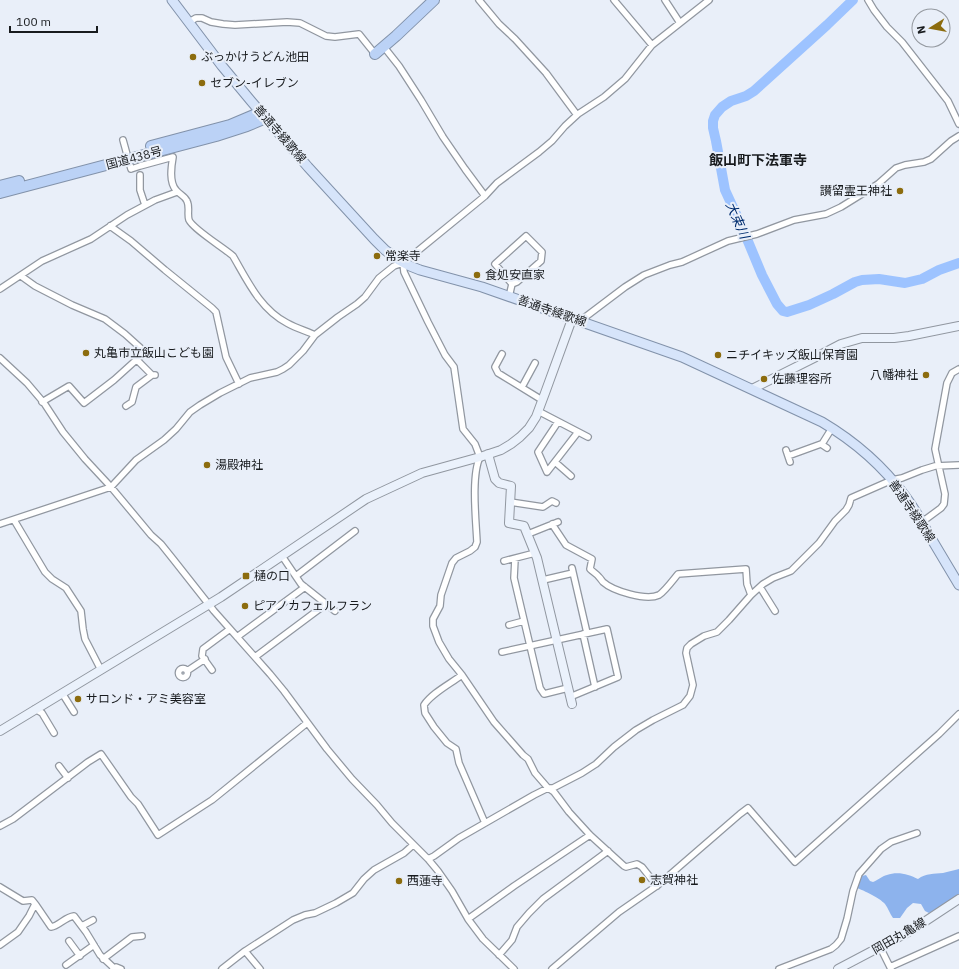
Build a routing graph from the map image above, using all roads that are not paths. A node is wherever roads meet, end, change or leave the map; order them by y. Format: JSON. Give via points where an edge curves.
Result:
{"nodes":[{"id":1,"x":172,"y":0,"type":"edge"},
{"id":2,"x":434,"y":0,"type":"edge"},
{"id":3,"x":479,"y":0,"type":"edge"},
{"id":4,"x":614,"y":0,"type":"edge"},
{"id":5,"x":665,"y":0,"type":"edge"},
{"id":6,"x":709,"y":0,"type":"edge"},
{"id":7,"x":868,"y":0,"type":"edge"},
{"id":8,"x":189,"y":22,"type":"junction"},
{"id":9,"x":680,"y":23,"type":"junction"},
{"id":10,"x":652,"y":45,"type":"junction"},
{"id":11,"x":384,"y":47,"type":"junction"},
{"id":12,"x":375,"y":54,"type":"joint"},
{"id":13,"x":263,"y":115,"type":"junction"},
{"id":14,"x":577,"y":115,"type":"junction"},
{"id":15,"x":959,"y":124,"type":"edge"},
{"id":16,"x":959,"y":136,"type":"edge"},
{"id":17,"x":123,"y":140,"type":"dead end"},
{"id":18,"x":127,"y":156,"type":"junction"},
{"id":19,"x":140,"y":175,"type":"dead end"},
{"id":20,"x":0,"y":186,"type":"edge"},
{"id":21,"x":177,"y":192,"type":"junction"},
{"id":22,"x":0,"y":193,"type":"edge"},
{"id":23,"x":485,"y":196,"type":"junction"},
{"id":24,"x":145,"y":205,"type":"junction"},
{"id":25,"x":110,"y":226,"type":"junction"},
{"id":26,"x":403,"y":263,"type":"junction"},
{"id":27,"x":21,"y":276,"type":"junction"},
{"id":28,"x":512,"y":284,"type":"junction"},
{"id":29,"x":0,"y":289,"type":"edge"},
{"id":30,"x":509,"y":297,"type":"junction"},
{"id":31,"x":576,"y":320,"type":"junction"},
{"id":32,"x":959,"y":326,"type":"edge"},
{"id":33,"x":315,"y":335,"type":"junction"},
{"id":34,"x":502,"y":354,"type":"dead end"},
{"id":35,"x":0,"y":358,"type":"edge"},
{"id":36,"x":137,"y":360,"type":"junction"},
{"id":37,"x":535,"y":363,"type":"dead end"},
{"id":38,"x":959,"y":369,"type":"edge"},
{"id":39,"x":239,"y":384,"type":"junction"},
{"id":40,"x":522,"y":387,"type":"junction"},
{"id":41,"x":752,"y":389,"type":"junction"},
{"id":42,"x":542,"y":400,"type":"junction"},
{"id":43,"x":42,"y":402,"type":"junction"},
{"id":44,"x":126,"y":406,"type":"dead end"},
{"id":45,"x":538,"y":411,"type":"junction"},
{"id":46,"x":558,"y":422,"type":"junction"},
{"id":47,"x":832,"y":428,"type":"junction"},
{"id":48,"x":578,"y":432,"type":"junction"},
{"id":49,"x":588,"y":437,"type":"dead end"},
{"id":50,"x":822,"y":444,"type":"junction"},
{"id":51,"x":827,"y":448,"type":"dead end"},
{"id":52,"x":786,"y":450,"type":"dead end"},
{"id":53,"x":484,"y":456,"type":"junction"},
{"id":54,"x":555,"y":462,"type":"junction"},
{"id":55,"x":959,"y":465,"type":"edge"},
{"id":56,"x":939,"y":466,"type":"junction"},
{"id":57,"x":571,"y":476,"type":"dead end"},
{"id":58,"x":892,"y":480,"type":"junction"},
{"id":59,"x":111,"y":487,"type":"junction"},
{"id":60,"x":510,"y":502,"type":"junction"},
{"id":61,"x":556,"y":503,"type":"dead end"},
{"id":62,"x":14,"y":520,"type":"junction"},
{"id":63,"x":558,"y":522,"type":"dead end"},
{"id":64,"x":922,"y":522,"type":"junction"},
{"id":65,"x":0,"y":524,"type":"edge"},
{"id":66,"x":552,"y":524,"type":"junction"},
{"id":67,"x":355,"y":531,"type":"dead end"},
{"id":68,"x":528,"y":534,"type":"junction"},
{"id":69,"x":536,"y":553,"type":"junction"},
{"id":70,"x":282,"y":556,"type":"junction"},
{"id":71,"x":515,"y":558,"type":"junction"},
{"id":72,"x":504,"y":561,"type":"dead end"},
{"id":73,"x":296,"y":576,"type":"junction"},
{"id":74,"x":543,"y":580,"type":"junction"},
{"id":75,"x":959,"y":585,"type":"edge"},
{"id":76,"x":305,"y":587,"type":"junction"},
{"id":77,"x":760,"y":587,"type":"junction"},
{"id":78,"x":751,"y":595,"type":"junction"},
{"id":79,"x":209,"y":604,"type":"junction"},
{"id":80,"x":326,"y":604,"type":"junction"},
{"id":81,"x":335,"y":610,"type":"dead end"},
{"id":82,"x":775,"y":611,"type":"dead end"},
{"id":83,"x":524,"y":621,"type":"junction"},
{"id":84,"x":509,"y":625,"type":"dead end"},
{"id":85,"x":230,"y":629,"type":"junction"},
{"id":86,"x":585,"y":634,"type":"junction"},
{"id":87,"x":237,"y":637,"type":"junction"},
{"id":88,"x":557,"y":640,"type":"junction"},
{"id":89,"x":530,"y":646,"type":"junction"},
{"id":90,"x":502,"y":652,"type":"dead end"},
{"id":91,"x":255,"y":657,"type":"junction"},
{"id":92,"x":205,"y":659,"type":"junction"},
{"id":93,"x":101,"y":670,"type":"junction"},
{"id":94,"x":212,"y":670,"type":"dead end"},
{"id":95,"x":187,"y":671,"type":"dead end"},
{"id":96,"x":462,"y":675,"type":"junction"},
{"id":97,"x":595,"y":687,"type":"junction"},
{"id":98,"x":568,"y":688,"type":"junction"},
{"id":99,"x":62,"y":693,"type":"junction"},
{"id":100,"x":571,"y":701,"type":"joint"},
{"id":101,"x":35,"y":709,"type":"junction"},
{"id":102,"x":74,"y":712,"type":"dead end"},
{"id":103,"x":959,"y":714,"type":"edge"},
{"id":104,"x":307,"y":723,"type":"junction"},
{"id":105,"x":0,"y":731,"type":"edge"},
{"id":106,"x":54,"y":733,"type":"dead end"},
{"id":107,"x":59,"y":766,"type":"dead end"},
{"id":108,"x":68,"y":778,"type":"junction"},
{"id":109,"x":548,"y":788,"type":"junction"},
{"id":110,"x":484,"y":823,"type":"junction"},
{"id":111,"x":0,"y":826,"type":"edge"},
{"id":112,"x":917,"y":833,"type":"dead end"},
{"id":113,"x":590,"y":835,"type":"junction"},
{"id":114,"x":413,"y":846,"type":"junction"},
{"id":115,"x":608,"y":851,"type":"junction"},
{"id":116,"x":428,"y":859,"type":"junction"},
{"id":117,"x":657,"y":886,"type":"junction"},
{"id":118,"x":0,"y":887,"type":"edge"},
{"id":119,"x":959,"y":899,"type":"edge"},
{"id":120,"x":35,"y":904,"type":"junction"},
{"id":121,"x":468,"y":919,"type":"junction"},
{"id":122,"x":93,"y":920,"type":"dead end"},
{"id":123,"x":82,"y":926,"type":"junction"},
{"id":124,"x":142,"y":936,"type":"dead end"},
{"id":125,"x":959,"y":936,"type":"edge"},
{"id":126,"x":69,"y":941,"type":"dead end"},
{"id":127,"x":0,"y":945,"type":"edge"},
{"id":128,"x":94,"y":945,"type":"junction"},
{"id":129,"x":880,"y":947,"type":"junction"},
{"id":130,"x":245,"y":951,"type":"junction"},
{"id":131,"x":499,"y":955,"type":"junction"},
{"id":132,"x":80,"y":956,"type":"junction"},
{"id":133,"x":104,"y":959,"type":"junction"},
{"id":134,"x":66,"y":965,"type":"dead end"},
{"id":135,"x":891,"y":968,"type":"edge"},
{"id":136,"x":114,"y":969,"type":"edge"},
{"id":137,"x":121,"y":969,"type":"edge"},
{"id":138,"x":222,"y":969,"type":"edge"},
{"id":139,"x":260,"y":969,"type":"edge"},
{"id":140,"x":514,"y":969,"type":"edge"},
{"id":141,"x":552,"y":969,"type":"edge"},
{"id":142,"x":779,"y":969,"type":"edge"},
{"id":143,"x":838,"y":969,"type":"edge"}],
"edges":[{"from":1,"to":8,"type":"main road","name":"善通寺綾歌線"},
{"from":2,"to":11,"type":"highway"},
{"from":3,"to":14,"type":"street","via":[[546,73]]},
{"from":4,"to":10,"type":"street"},
{"from":5,"to":9,"type":"street"},
{"from":6,"to":9,"type":"street"},
{"from":7,"to":15,"type":"street","via":[[948,102]]},
{"from":8,"to":12,"type":"street","via":[[202,18],[235,26],[300,23],[326,36],[359,34]]},
{"from":8,"to":13,"type":"main road","name":"善通寺綾歌線"},
{"from":9,"to":10,"type":"street"},
{"from":10,"to":14,"type":"street","via":[[625,79]]},
{"from":11,"to":12,"type":"highway"},
{"from":11,"to":23,"type":"street"},
{"from":13,"to":18,"type":"highway","name":"国道438号","via":[[247,126],[216,136]]},
{"from":13,"to":26,"type":"main road","name":"善通寺綾歌線","via":[[374,239]]},
{"from":14,"to":23,"type":"street","via":[[552,141],[497,183]]},
{"from":16,"to":31,"type":"street","via":[[931,159],[896,168],[878,184],[841,207],[826,214],[794,220],[728,241],[682,262],[644,275]]},
{"from":17,"to":18,"type":"street"},
{"from":18,"to":20,"type":"highway","name":"国道438号"},
{"from":18,"to":21,"type":"street","via":[[131,169],[173,157],[172,185]]},
{"from":18,"to":22,"type":"highway","name":"国道438号"},
{"from":19,"to":24,"type":"street","via":[[140,190]]},
{"from":21,"to":24,"type":"street"},
{"from":21,"to":33,"type":"street","via":[[188,202],[190,220],[233,256],[259,299],[271,312],[286,323]]},
{"from":23,"to":26,"type":"street"},
{"from":24,"to":25,"type":"street"},
{"from":25,"to":27,"type":"street","via":[[91,239],[42,261]]},
{"from":25,"to":39,"type":"street","via":[[216,312],[226,357]]},
{"from":26,"to":30,"type":"main road","name":"善通寺綾歌線"},
{"from":26,"to":33,"type":"street","via":[[394,266],[379,278],[365,298]]},
{"from":26,"to":53,"type":"street","via":[[404,272],[428,322],[454,367],[463,429]]},
{"from":27,"to":29,"type":"street"},
{"from":27,"to":36,"type":"street","via":[[35,286],[104,319],[125,334],[146,352]]},
{"from":28,"to":28,"type":"street","via":[[541,261],[542,252],[526,236],[495,264]]},
{"from":28,"to":30,"type":"street"},
{"from":30,"to":31,"type":"main road","name":"善通寺綾歌線"},
{"from":31,"to":41,"type":"main road","name":"善通寺綾歌線","via":[[682,357]]},
{"from":31,"to":42,"type":"street"},
{"from":32,"to":41,"type":"street","via":[[894,338],[862,338],[841,344]]},
{"from":33,"to":39,"type":"street","via":[[283,369],[250,378]]},
{"from":34,"to":40,"type":"street","via":[[495,367],[498,373]]},
{"from":35,"to":43,"type":"street","via":[[27,383]]},
{"from":36,"to":43,"type":"street","via":[[84,403],[69,386]]},
{"from":36,"to":44,"type":"street","via":[[153,375],[136,387],[132,402]]},
{"from":37,"to":40,"type":"street"},
{"from":38,"to":56,"type":"street","via":[[952,373],[944,395],[935,449]]},
{"from":39,"to":59,"type":"street","via":[[210,398],[190,412],[164,440],[136,460]]},
{"from":40,"to":42,"type":"street"},
{"from":41,"to":47,"type":"main road","name":"善通寺綾歌線"},
{"from":42,"to":45,"type":"street"},
{"from":43,"to":59,"type":"street","via":[[63,432]]},
{"from":45,"to":46,"type":"street"},
{"from":45,"to":53,"type":"street","via":[[529,428],[520,437],[500,450]]},
{"from":46,"to":48,"type":"street"},
{"from":46,"to":54,"type":"street","via":[[538,452],[547,472]]},
{"from":47,"to":50,"type":"street"},
{"from":47,"to":58,"type":"main road","name":"善通寺綾歌線","via":[[859,447]]},
{"from":48,"to":49,"type":"street"},
{"from":48,"to":54,"type":"street"},
{"from":50,"to":51,"type":"street"},
{"from":50,"to":52,"type":"street","via":[[789,459]]},
{"from":53,"to":60,"type":"street","via":[[498,483],[511,486]]},
{"from":53,"to":70,"type":"street","via":[[422,473],[366,499]]},
{"from":53,"to":96,"type":"street","via":[[477,463],[476,547],[452,563],[440,606],[432,619],[449,659]]},
{"from":54,"to":57,"type":"street"},
{"from":55,"to":56,"type":"street"},
{"from":56,"to":58,"type":"street"},
{"from":56,"to":64,"type":"street","via":[[945,494],[944,504]]},
{"from":58,"to":64,"type":"main road","name":"善通寺綾歌線"},
{"from":58,"to":77,"type":"street","via":[[851,498],[846,510],[801,562],[791,571],[773,578]]},
{"from":59,"to":62,"type":"street"},
{"from":59,"to":79,"type":"street"},
{"from":60,"to":61,"type":"street","via":[[542,507],[552,501]]},
{"from":60,"to":68,"type":"street","via":[[509,523],[524,526]]},
{"from":62,"to":65,"type":"street"},
{"from":62,"to":93,"type":"street","via":[[45,572],[66,588],[81,611],[85,639]]},
{"from":63,"to":66,"type":"street"},
{"from":64,"to":75,"type":"main road","name":"善通寺綾歌線"},
{"from":66,"to":68,"type":"street"},
{"from":66,"to":78,"type":"street","via":[[566,546],[592,559],[590,569],[610,589],[635,598],[659,595],[678,574],[713,574],[746,567],[747,584]]},
{"from":67,"to":73,"type":"street"},
{"from":68,"to":69,"type":"street"},
{"from":69,"to":71,"type":"street"},
{"from":69,"to":74,"type":"street"},
{"from":70,"to":73,"type":"street"},
{"from":70,"to":79,"type":"street"},
{"from":71,"to":72,"type":"street"},
{"from":71,"to":83,"type":"street","via":[[514,578]]},
{"from":73,"to":76,"type":"street"},
{"from":74,"to":86,"type":"street","via":[[572,570]]},
{"from":74,"to":88,"type":"street"},
{"from":76,"to":80,"type":"street"},
{"from":76,"to":87,"type":"street"},
{"from":77,"to":78,"type":"street"},
{"from":77,"to":82,"type":"street"},
{"from":78,"to":109,"type":"street","via":[[717,632],[704,636],[687,648],[693,685],[690,696],[683,705],[636,730],[582,773],[553,788]]},
{"from":79,"to":85,"type":"street"},
{"from":79,"to":93,"type":"street"},
{"from":80,"to":81,"type":"street"},
{"from":80,"to":91,"type":"street"},
{"from":83,"to":84,"type":"street"},
{"from":83,"to":89,"type":"street"},
{"from":85,"to":87,"type":"street"},
{"from":85,"to":92,"type":"street","via":[[203,649],[202,656]]},
{"from":86,"to":88,"type":"street"},
{"from":86,"to":97,"type":"street"},
{"from":86,"to":97,"type":"street","via":[[607,628],[618,677]]},
{"from":87,"to":91,"type":"street"},
{"from":88,"to":89,"type":"street"},
{"from":88,"to":98,"type":"street"},
{"from":89,"to":90,"type":"street"},
{"from":89,"to":98,"type":"street","via":[[540,688],[544,694]]},
{"from":91,"to":104,"type":"street"},
{"from":92,"to":94,"type":"street"},
{"from":92,"to":95,"type":"street"},
{"from":93,"to":99,"type":"street"},
{"from":96,"to":109,"type":"street","via":[[494,722],[528,759],[535,773]]},
{"from":96,"to":110,"type":"street","via":[[426,701],[424,713],[447,743],[456,750]]},
{"from":97,"to":100,"type":"street"},
{"from":98,"to":100,"type":"street"},
{"from":99,"to":101,"type":"street"},
{"from":99,"to":102,"type":"street"},
{"from":101,"to":105,"type":"street"},
{"from":101,"to":106,"type":"street","via":[[42,713]]},
{"from":103,"to":117,"type":"street","via":[[795,862],[748,808]]},
{"from":104,"to":108,"type":"street","via":[[212,800],[158,835],[101,754]]},
{"from":104,"to":114,"type":"street","via":[[352,779]]},
{"from":107,"to":108,"type":"street"},
{"from":108,"to":111,"type":"street"},
{"from":109,"to":110,"type":"street"},
{"from":109,"to":113,"type":"street"},
{"from":110,"to":116,"type":"street"},
{"from":112,"to":142,"type":"street","via":[[900,838],[880,849],[858,874],[841,939],[836,945]]},
{"from":113,"to":115,"type":"street"},
{"from":113,"to":121,"type":"street"},
{"from":114,"to":116,"type":"street"},
{"from":114,"to":130,"type":"street","via":[[374,870],[353,893],[315,913],[293,920]]},
{"from":115,"to":117,"type":"street","via":[[626,867],[637,864],[642,867]]},
{"from":115,"to":131,"type":"street","via":[[534,908],[517,927],[512,940]]},
{"from":116,"to":121,"type":"street","via":[[452,891]]},
{"from":117,"to":141,"type":"street","via":[[619,912]]},
{"from":118,"to":120,"type":"street","via":[[23,901],[32,900]]},
{"from":119,"to":129,"type":"street","name":"岡田丸亀線","via":[[912,930]]},
{"from":120,"to":123,"type":"street","via":[[51,927],[74,916]]},
{"from":120,"to":127,"type":"street","via":[[18,932]]},
{"from":121,"to":131,"type":"street"},
{"from":122,"to":123,"type":"street"},
{"from":123,"to":128,"type":"street"},
{"from":124,"to":133,"type":"street","via":[[132,937]]},
{"from":125,"to":135,"type":"street"},
{"from":126,"to":132,"type":"street"},
{"from":128,"to":132,"type":"street"},
{"from":128,"to":133,"type":"street"},
{"from":129,"to":135,"type":"street"},
{"from":129,"to":143,"type":"street","name":"岡田丸亀線"},
{"from":130,"to":138,"type":"street"},
{"from":130,"to":139,"type":"street"},
{"from":131,"to":140,"type":"street"},
{"from":132,"to":134,"type":"street"},
{"from":133,"to":136,"type":"street"},
{"from":136,"to":137,"type":"street"}]}
